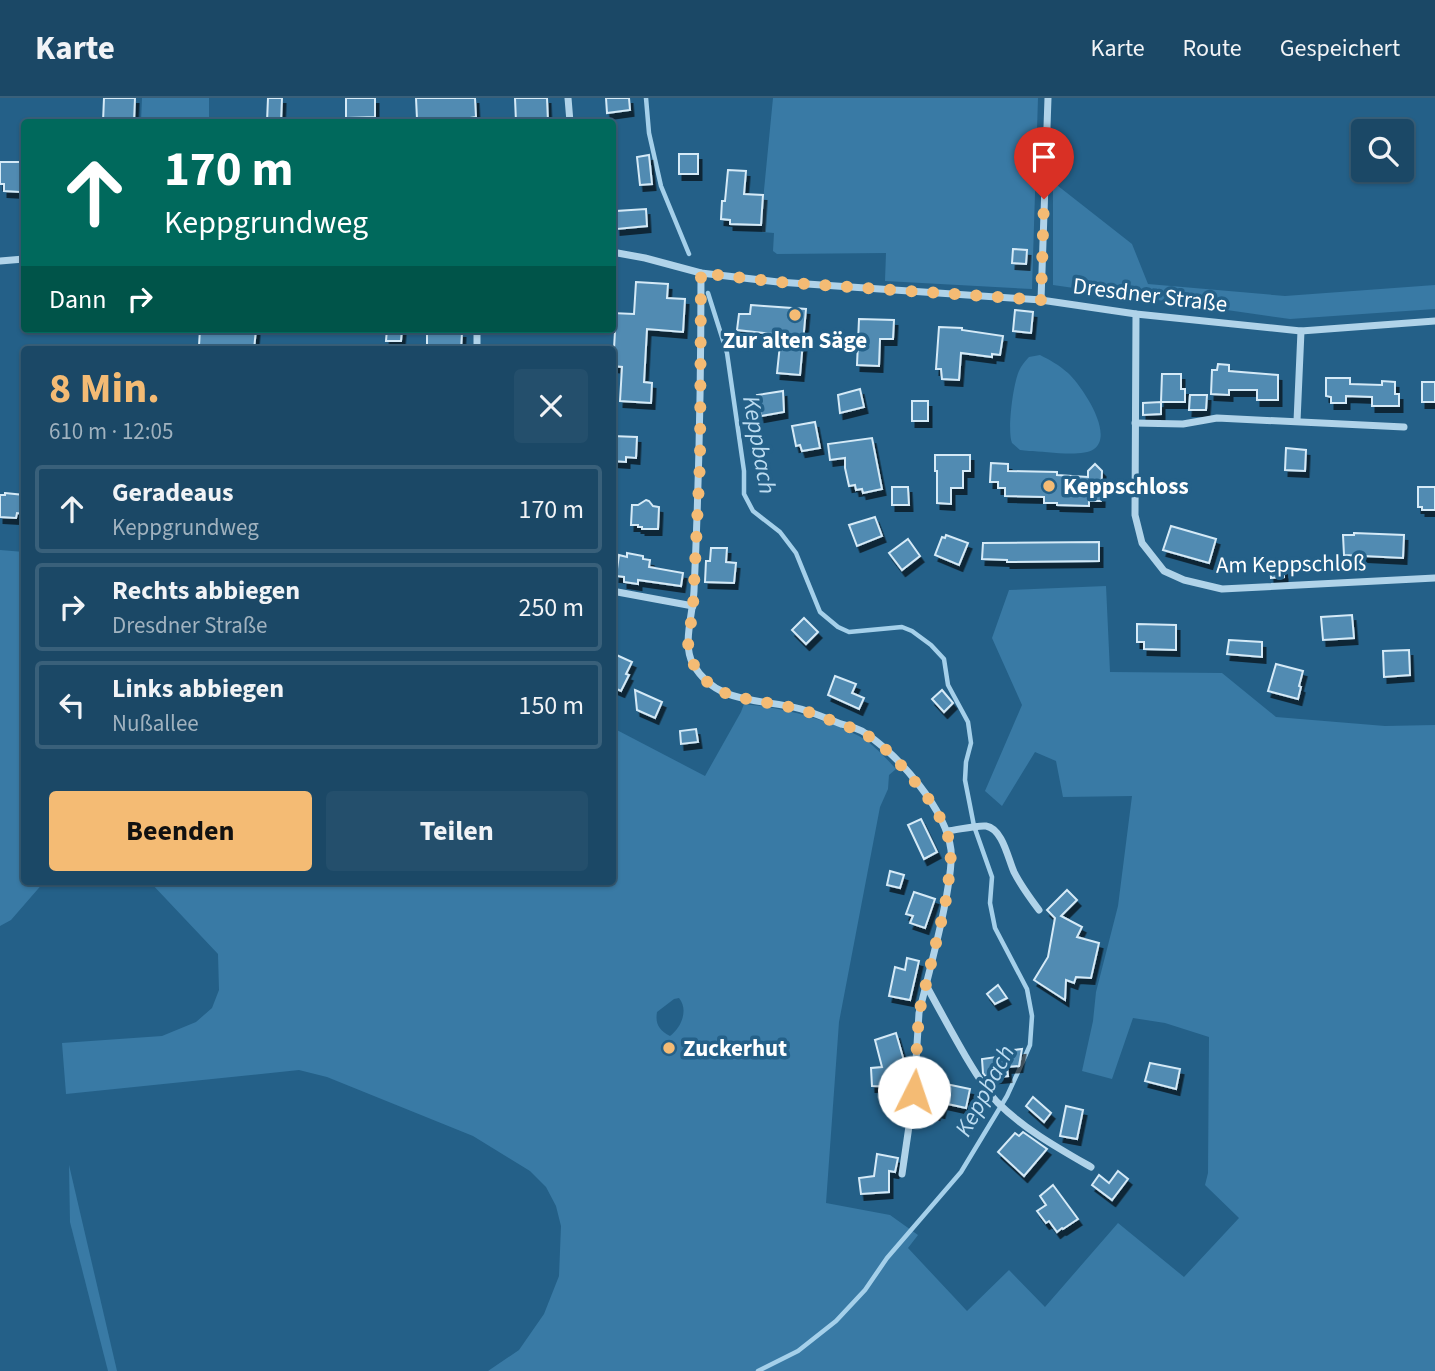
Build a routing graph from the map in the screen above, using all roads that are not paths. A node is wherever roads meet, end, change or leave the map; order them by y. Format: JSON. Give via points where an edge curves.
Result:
{"nodes":[{"id":1,"x":568,"y":98,"type":"edge"},
{"id":2,"x":1048,"y":98,"type":"edge"},
{"id":3,"x":570,"y":119,"type":"edge"},
{"id":4,"x":616,"y":253,"type":"edge"},
{"id":5,"x":21,"y":259,"type":"edge"},
{"id":6,"x":0,"y":261,"type":"edge"},
{"id":7,"x":701,"y":273,"type":"junction"},
{"id":8,"x":1041,"y":300,"type":"junction"},
{"id":9,"x":1136,"y":314,"type":"junction"},
{"id":10,"x":1435,"y":321,"type":"edge"},
{"id":11,"x":1301,"y":331,"type":"junction"},
{"id":12,"x":1297,"y":421,"type":"junction"},
{"id":13,"x":1135,"y":423,"type":"junction"},
{"id":14,"x":1404,"y":426,"type":"dead end"},
{"id":15,"x":1435,"y":578,"type":"edge"},
{"id":16,"x":616,"y":593,"type":"edge"},
{"id":17,"x":693,"y":606,"type":"junction"},
{"id":18,"x":947,"y":831,"type":"junction"},
{"id":19,"x":1039,"y":910,"type":"dead end"},
{"id":20,"x":926,"y":985,"type":"junction"},
{"id":21,"x":1091,"y":1167,"type":"dead end"},
{"id":22,"x":902,"y":1174,"type":"dead end"}],
"edges":[{"from":1,"to":3,"type":"street"},
{"from":2,"to":8,"type":"street"},
{"from":4,"to":7,"type":"street","name":"Dresdner Straße"},
{"from":5,"to":6,"type":"street"},
{"from":7,"to":8,"type":"street","name":"Dresdner Straße"},
{"from":7,"to":17,"type":"street","via":[[700,462]]},
{"from":8,"to":9,"type":"street","name":"Dresdner Straße"},
{"from":9,"to":11,"type":"street","name":"Dresdner Straße"},
{"from":9,"to":13,"type":"street","name":"Am Keppschloß"},
{"from":10,"to":11,"type":"street","name":"Dresdner Straße"},
{"from":11,"to":12,"type":"street"},
{"from":12,"to":13,"type":"street","via":[[1217,418],[1183,424]]},
{"from":12,"to":14,"type":"street"},
{"from":13,"to":15,"type":"street","name":"Am Keppschloß","via":[[1135,515],[1142,543],[1164,571],[1222,589]]},
{"from":16,"to":17,"type":"street"},
{"from":17,"to":18,"type":"street","via":[[688,646],[692,662],[711,686],[731,696],[800,709],[863,732],[918,784]]},
{"from":18,"to":19,"type":"street","via":[[987,826],[995,830],[1014,872]]},
{"from":18,"to":20,"type":"street","via":[[950,870]]},
{"from":20,"to":21,"type":"street","via":[[995,1099],[1055,1146]]},
{"from":20,"to":22,"type":"street"}]}
